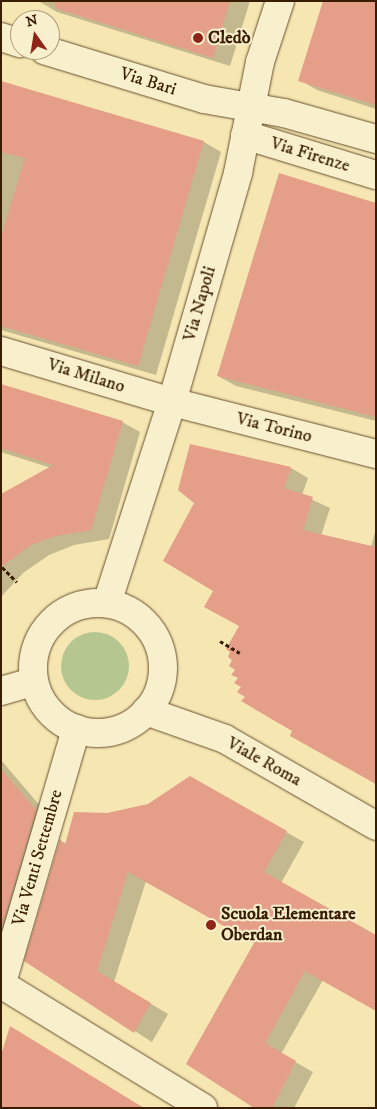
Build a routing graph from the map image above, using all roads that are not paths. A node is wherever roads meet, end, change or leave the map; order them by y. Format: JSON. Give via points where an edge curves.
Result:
{"nodes":[{"id":1,"x":280,"y":1,"type":"edge"},
{"id":2,"x":60,"y":55,"type":"edge"},
{"id":3,"x":252,"y":107,"type":"junction"},
{"id":4,"x":245,"y":135,"type":"junction"},
{"id":5,"x":376,"y":139,"type":"edge"},
{"id":6,"x":376,"y":175,"type":"edge"},
{"id":7,"x":1,"y":351,"type":"edge"},
{"id":8,"x":172,"y":402,"type":"junction"},
{"id":9,"x":376,"y":454,"type":"edge"},
{"id":10,"x":107,"y":603,"type":"junction"},
{"id":11,"x":33,"y":682,"type":"junction"},
{"id":12,"x":1,"y":691,"type":"edge"},
{"id":13,"x":146,"y":711,"type":"junction"},
{"id":14,"x":76,"y":729,"type":"junction"},
{"id":15,"x":376,"y":826,"type":"edge"},
{"id":16,"x":1,"y":985,"type":"edge"},
{"id":17,"x":203,"y":1108,"type":"edge"}],
"edges":[{"from":1,"to":3,"type":"street","name":"Via Napoli","via":[[260,62]]},
{"from":2,"to":3,"type":"street","name":"Via Bari","via":[[204,99]]},
{"from":3,"to":4,"type":"street","name":"Via Napoli"},
{"from":3,"to":5,"type":"street","name":"Via Firenze"},
{"from":4,"to":6,"type":"street","name":"Via Firenze"},
{"from":4,"to":8,"type":"street","name":"Via Napoli","via":[[238,173]]},
{"from":7,"to":8,"type":"street","name":"Via Milano"},
{"from":8,"to":9,"type":"street","name":"Via Torino"},
{"from":8,"to":10,"type":"street","name":"Via Napoli"},
{"from":10,"to":11,"type":"street","via":[[71,608],[56,617],[43,631],[36,647],[32,664]]},
{"from":10,"to":13,"type":"street","via":[[126,608],[137,616],[155,636],[162,654],[163,674],[157,694]]},
{"from":11,"to":12,"type":"street"},
{"from":11,"to":14,"type":"street","via":[[42,702],[57,719]]},
{"from":13,"to":14,"type":"street","via":[[135,721],[106,732]]},
{"from":13,"to":15,"type":"street","name":"Viale Roma","via":[[225,739]]},
{"from":14,"to":16,"type":"street","name":"Via Venti Settembre"},
{"from":16,"to":17,"type":"street"}]}
